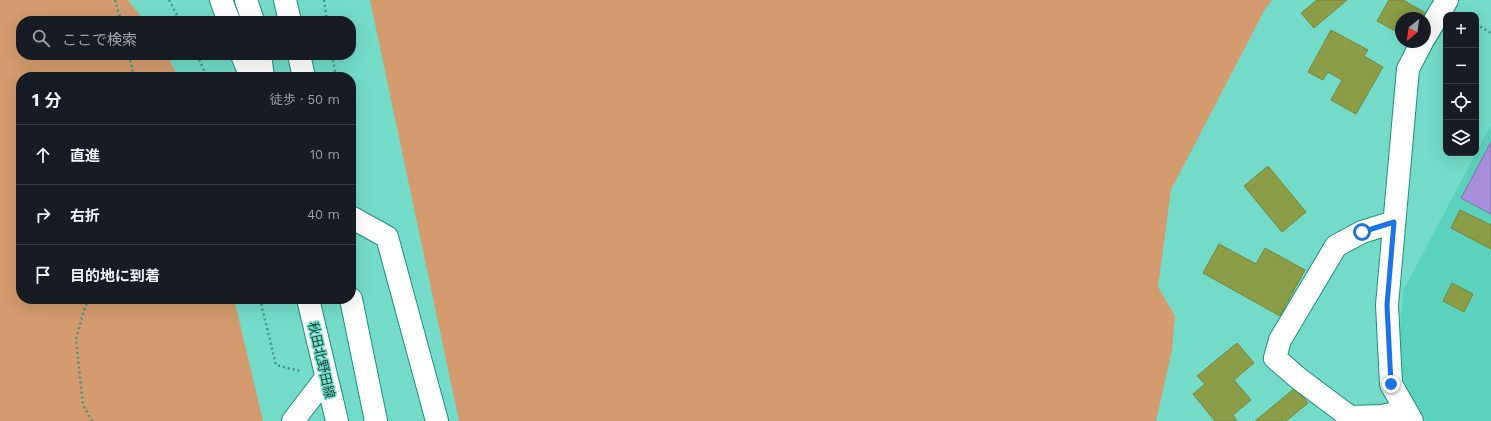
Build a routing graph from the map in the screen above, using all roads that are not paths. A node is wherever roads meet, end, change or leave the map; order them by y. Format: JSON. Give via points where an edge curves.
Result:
{"nodes":[{"id":1,"x":221,"y":0,"type":"edge"},
{"id":2,"x":246,"y":0,"type":"edge"},
{"id":3,"x":285,"y":0,"type":"edge"},
{"id":4,"x":1447,"y":0,"type":"edge"},
{"id":5,"x":227,"y":16,"type":"edge"},
{"id":6,"x":251,"y":16,"type":"edge"},
{"id":7,"x":289,"y":16,"type":"edge"},
{"id":8,"x":1431,"y":27,"type":"edge"},
{"id":9,"x":1419,"y":48,"type":"edge"},
{"id":10,"x":244,"y":60,"type":"edge"},
{"id":11,"x":261,"y":60,"type":"edge"},
{"id":12,"x":300,"y":60,"type":"edge"},
{"id":13,"x":249,"y":72,"type":"edge"},
{"id":14,"x":262,"y":72,"type":"edge"},
{"id":15,"x":303,"y":72,"type":"edge"},
{"id":16,"x":356,"y":220,"type":"edge"},
{"id":17,"x":1394,"y":222,"type":"junction"},
{"id":18,"x":309,"y":304,"type":"edge"},
{"id":19,"x":352,"y":304,"type":"edge"},
{"id":20,"x":326,"y":378,"type":"junction"},
{"id":21,"x":1409,"y":416,"type":"edge"},
{"id":22,"x":293,"y":421,"type":"edge"},
{"id":23,"x":337,"y":421,"type":"edge"},
{"id":24,"x":376,"y":421,"type":"edge"},
{"id":25,"x":436,"y":421,"type":"edge"}],
"edges":[{"from":1,"to":5,"type":"main road"},
{"from":2,"to":6,"type":"main road"},
{"from":3,"to":7,"type":"main road"},
{"from":4,"to":8,"type":"main road"},
{"from":9,"to":17,"type":"main road","via":[[1408,69]]},
{"from":10,"to":13,"type":"main road"},
{"from":11,"to":14,"type":"main road"},
{"from":12,"to":15,"type":"main road"},
{"from":16,"to":25,"type":"main road","via":[[387,237]]},
{"from":17,"to":21,"type":"main road","via":[[1387,305],[1391,384]]},
{"from":17,"to":21,"type":"main road","via":[[1362,232],[1336,246],[1280,340],[1275,358],[1350,417]]},
{"from":18,"to":20,"type":"main road","name":"秋田北野田線"},
{"from":19,"to":24,"type":"main road"},
{"from":20,"to":22,"type":"main road"},
{"from":20,"to":23,"type":"main road","name":"秋田北野田線"}]}
